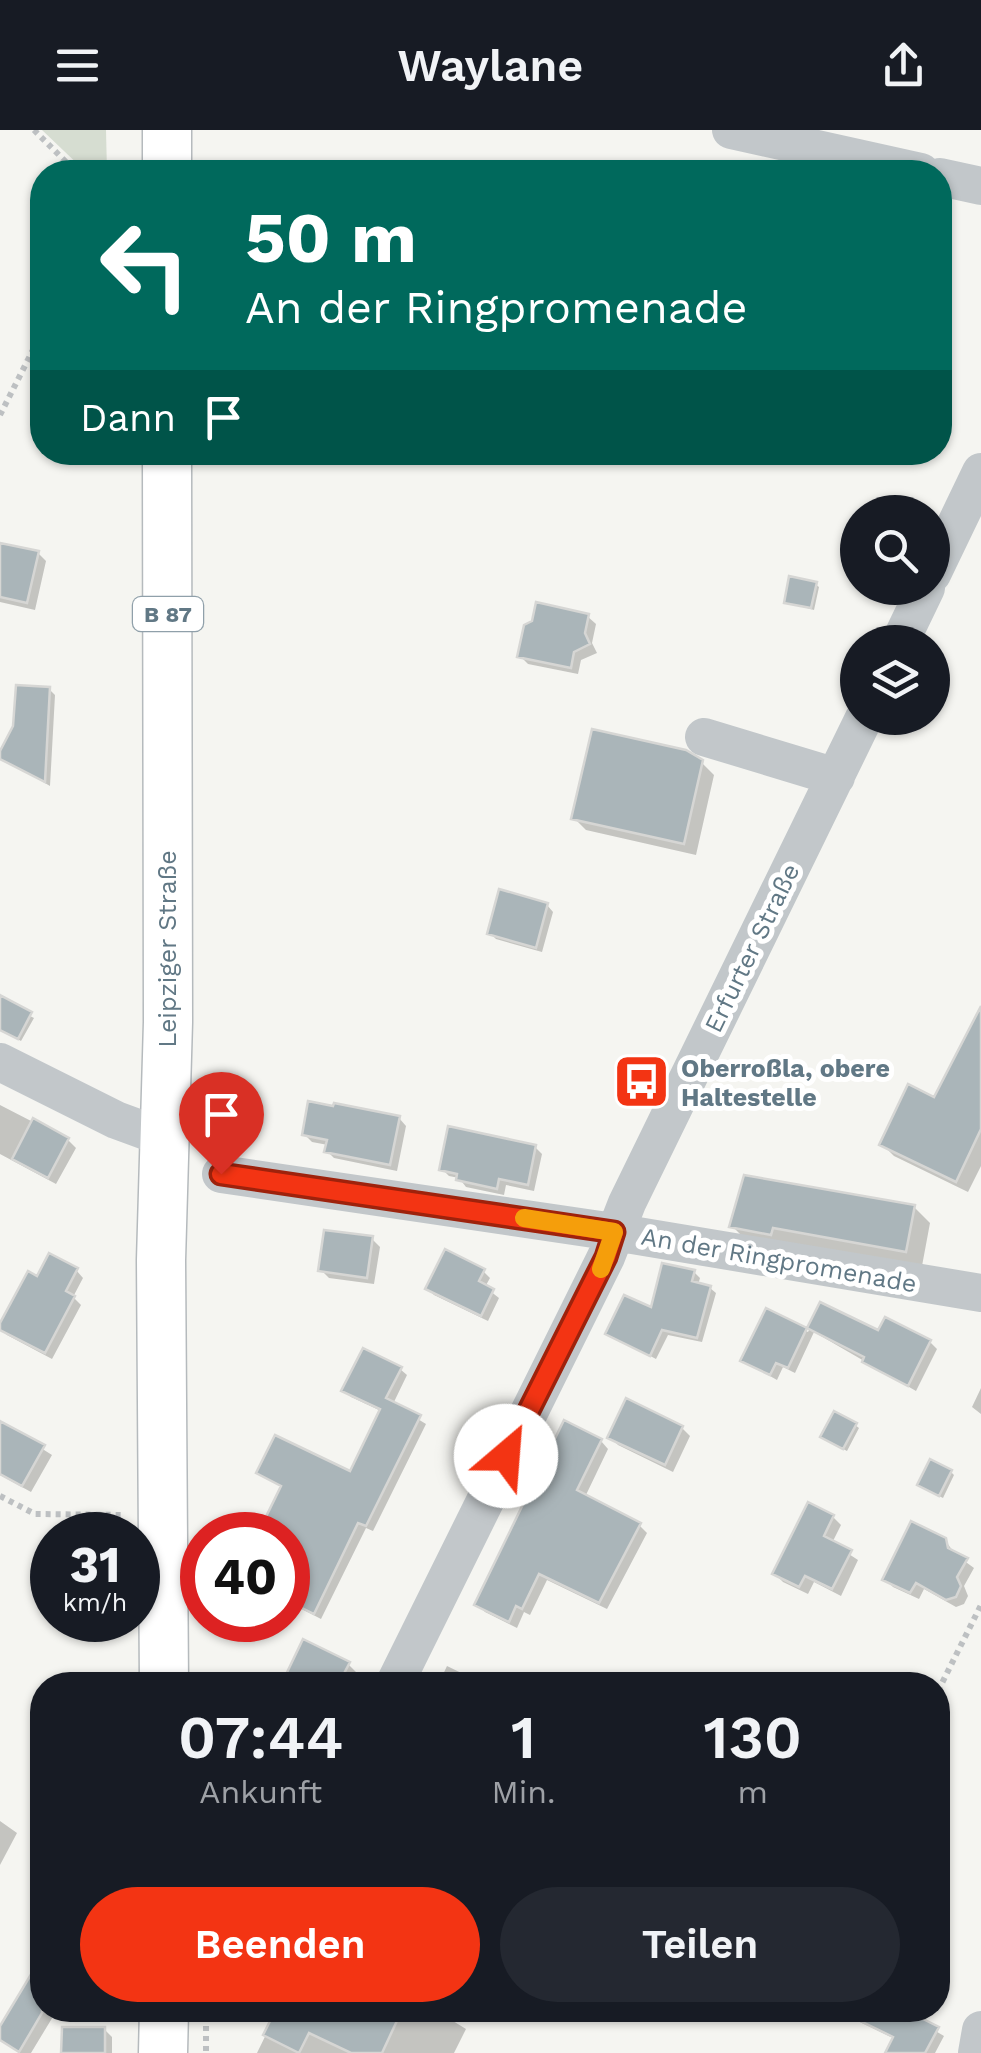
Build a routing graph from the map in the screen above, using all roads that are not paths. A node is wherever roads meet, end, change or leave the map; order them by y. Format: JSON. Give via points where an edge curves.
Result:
{"nodes":[{"id":1,"x":167,"y":130,"type":"edge"},
{"id":2,"x":731,"y":130,"type":"edge"},
{"id":3,"x":166,"y":160,"type":"edge"},
{"id":4,"x":867,"y":160,"type":"edge"},
{"id":5,"x":952,"y":180,"type":"edge"},
{"id":6,"x":981,"y":186,"type":"edge"},
{"id":7,"x":167,"y":465,"type":"edge"},
{"id":8,"x":981,"y":472,"type":"edge"},
{"id":9,"x":950,"y":537,"type":"edge"},
{"id":10,"x":856,"y":735,"type":"edge"},
{"id":11,"x":704,"y":737,"type":"dead end"},
{"id":12,"x":836,"y":777,"type":"junction"},
{"id":13,"x":0,"y":1062,"type":"edge"},
{"id":14,"x":165,"y":1138,"type":"junction"},
{"id":15,"x":221,"y":1174,"type":"dead end"},
{"id":16,"x":614,"y":1232,"type":"junction"},
{"id":17,"x":981,"y":1293,"type":"edge"},
{"id":18,"x":164,"y":1672,"type":"edge"},
{"id":19,"x":400,"y":1672,"type":"edge"},
{"id":20,"x":164,"y":2022,"type":"edge"},
{"id":21,"x":981,"y":2030,"type":"edge"},
{"id":22,"x":163,"y":2053,"type":"edge"},
{"id":23,"x":977,"y":2053,"type":"edge"}],
"edges":[{"from":1,"to":3,"type":"main road"},
{"from":2,"to":4,"type":"street"},
{"from":5,"to":6,"type":"street"},
{"from":7,"to":14,"type":"main road","name":"Leipziger Straße","number":"B 87"},
{"from":8,"to":9,"type":"street"},
{"from":10,"to":12,"type":"street","name":"Erfurter Straße"},
{"from":11,"to":12,"type":"street"},
{"from":12,"to":16,"type":"street","name":"Erfurter Straße"},
{"from":13,"to":14,"type":"street"},
{"from":14,"to":18,"type":"main road","name":"Leipziger Straße","number":"B 87"},
{"from":15,"to":16,"type":"street","name":"An der Ringpromenade"},
{"from":16,"to":17,"type":"street","name":"An der Ringpromenade"},
{"from":16,"to":19,"type":"street","name":"Erfurter Straße"},
{"from":20,"to":22,"type":"main road"},
{"from":21,"to":23,"type":"street"}]}
